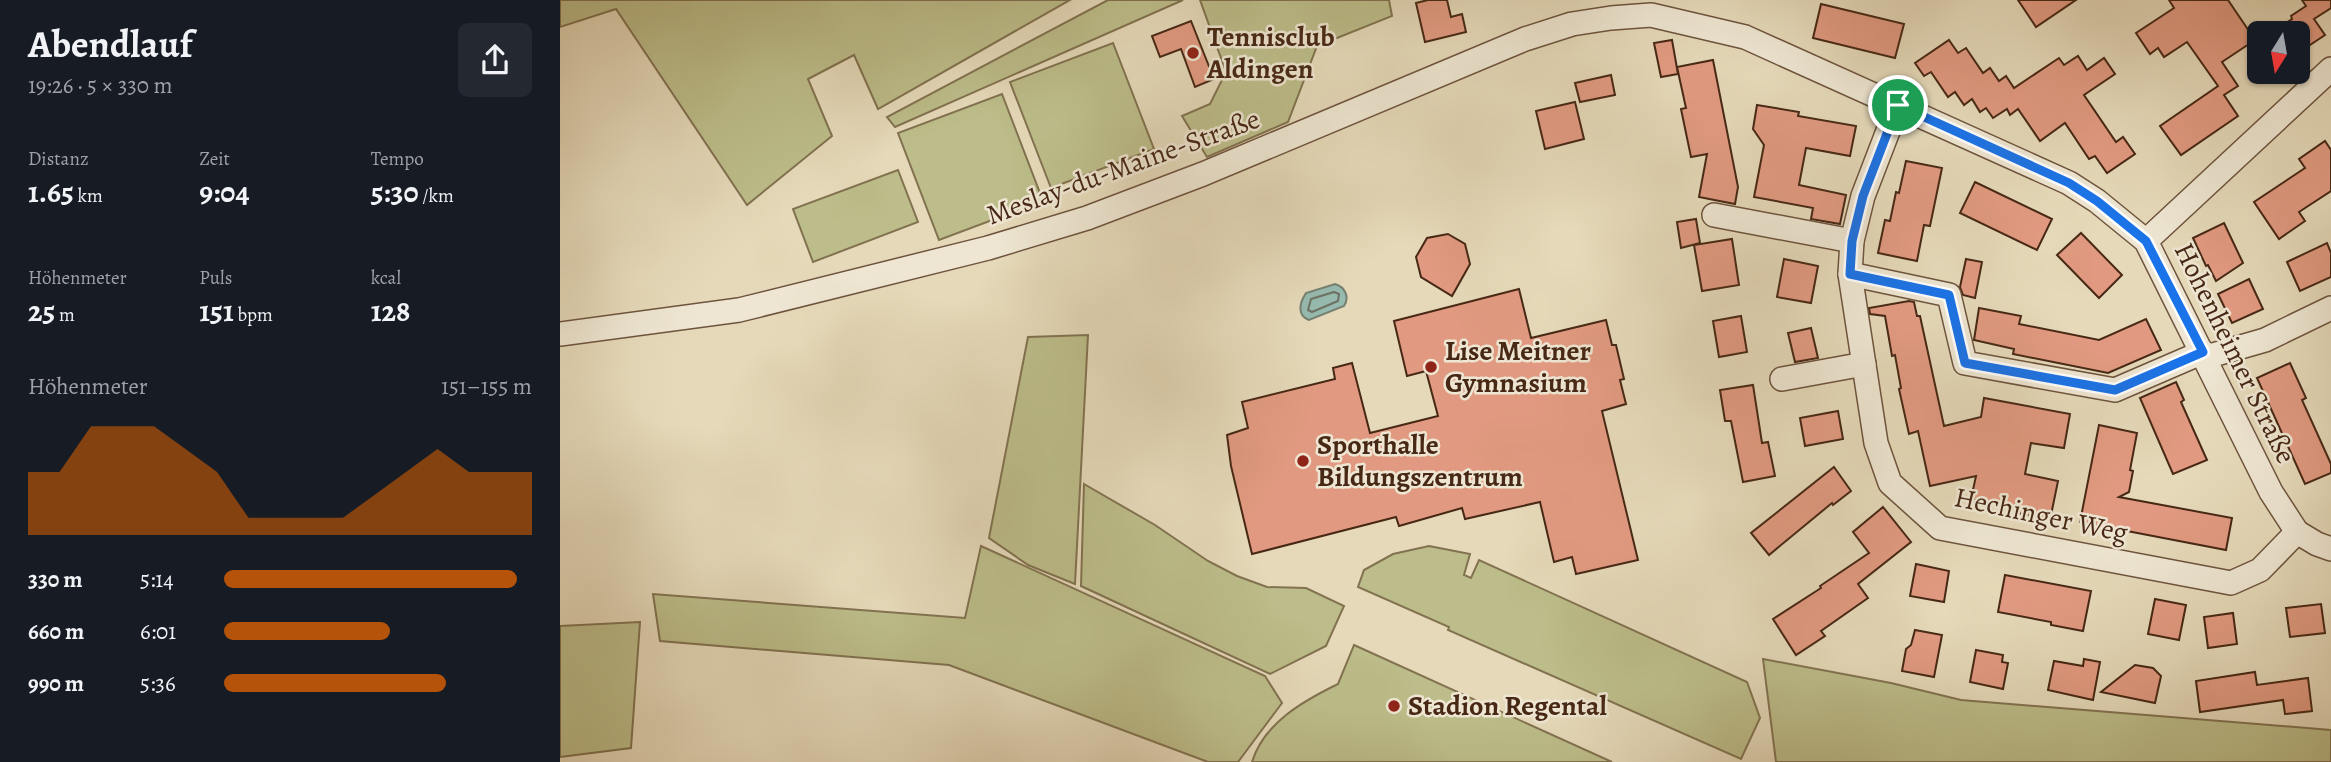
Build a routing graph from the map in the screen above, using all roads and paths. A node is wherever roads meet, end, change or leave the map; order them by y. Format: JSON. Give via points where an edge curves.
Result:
{"nodes":[{"id":1,"x":1653,"y":7,"type":"edge"},
{"id":2,"x":2331,"y":69,"type":"edge"},
{"id":3,"x":1898,"y":105,"type":"junction"},
{"id":4,"x":1714,"y":215,"type":"dead end"},
{"id":5,"x":1852,"y":241,"type":"junction"},
{"id":6,"x":2146,"y":241,"type":"junction"},
{"id":7,"x":1850,"y":274,"type":"junction"},
{"id":8,"x":2331,"y":308,"type":"edge"},
{"id":9,"x":560,"y":334,"type":"edge"},
{"id":10,"x":2204,"y":354,"type":"junction"},
{"id":11,"x":1864,"y":364,"type":"junction"},
{"id":12,"x":1782,"y":379,"type":"dead end"},
{"id":13,"x":2297,"y":532,"type":"junction"},
{"id":14,"x":2331,"y":549,"type":"edge"}],
"edges":[{"from":1,"to":3,"type":"street","name":"Hohenheimer Straße","via":[[1745,37]]},
{"from":1,"to":9,"type":"street","name":"Meslay-du-Maine-Straße","via":[[1525,39],[1203,174],[1087,218],[988,248],[739,310]]},
{"from":2,"to":6,"type":"street"},
{"from":3,"to":5,"type":"street","name":"Hechinger Weg","via":[[1863,196]]},
{"from":3,"to":6,"type":"street","name":"Hohenheimer Straße","via":[[2069,183]]},
{"from":4,"to":5,"type":"street"},
{"from":5,"to":7,"type":"street","name":"Hechinger Weg"},
{"from":6,"to":10,"type":"street","name":"Hohenheimer Straße"},
{"from":7,"to":10,"type":"street","via":[[1949,295],[1965,363],[2115,390]]},
{"from":7,"to":11,"type":"street","name":"Hechinger Weg"},
{"from":8,"to":10,"type":"street","via":[[2265,340]]},
{"from":10,"to":13,"type":"street","name":"Hohenheimer Straße","via":[[2271,492]]},
{"from":11,"to":12,"type":"street"},
{"from":11,"to":13,"type":"street","name":"Hechinger Weg","via":[[1876,443],[1890,483],[1940,528],[2231,583],[2260,570]]},
{"from":13,"to":14,"type":"street","name":"Hohenheimer Straße"}]}
